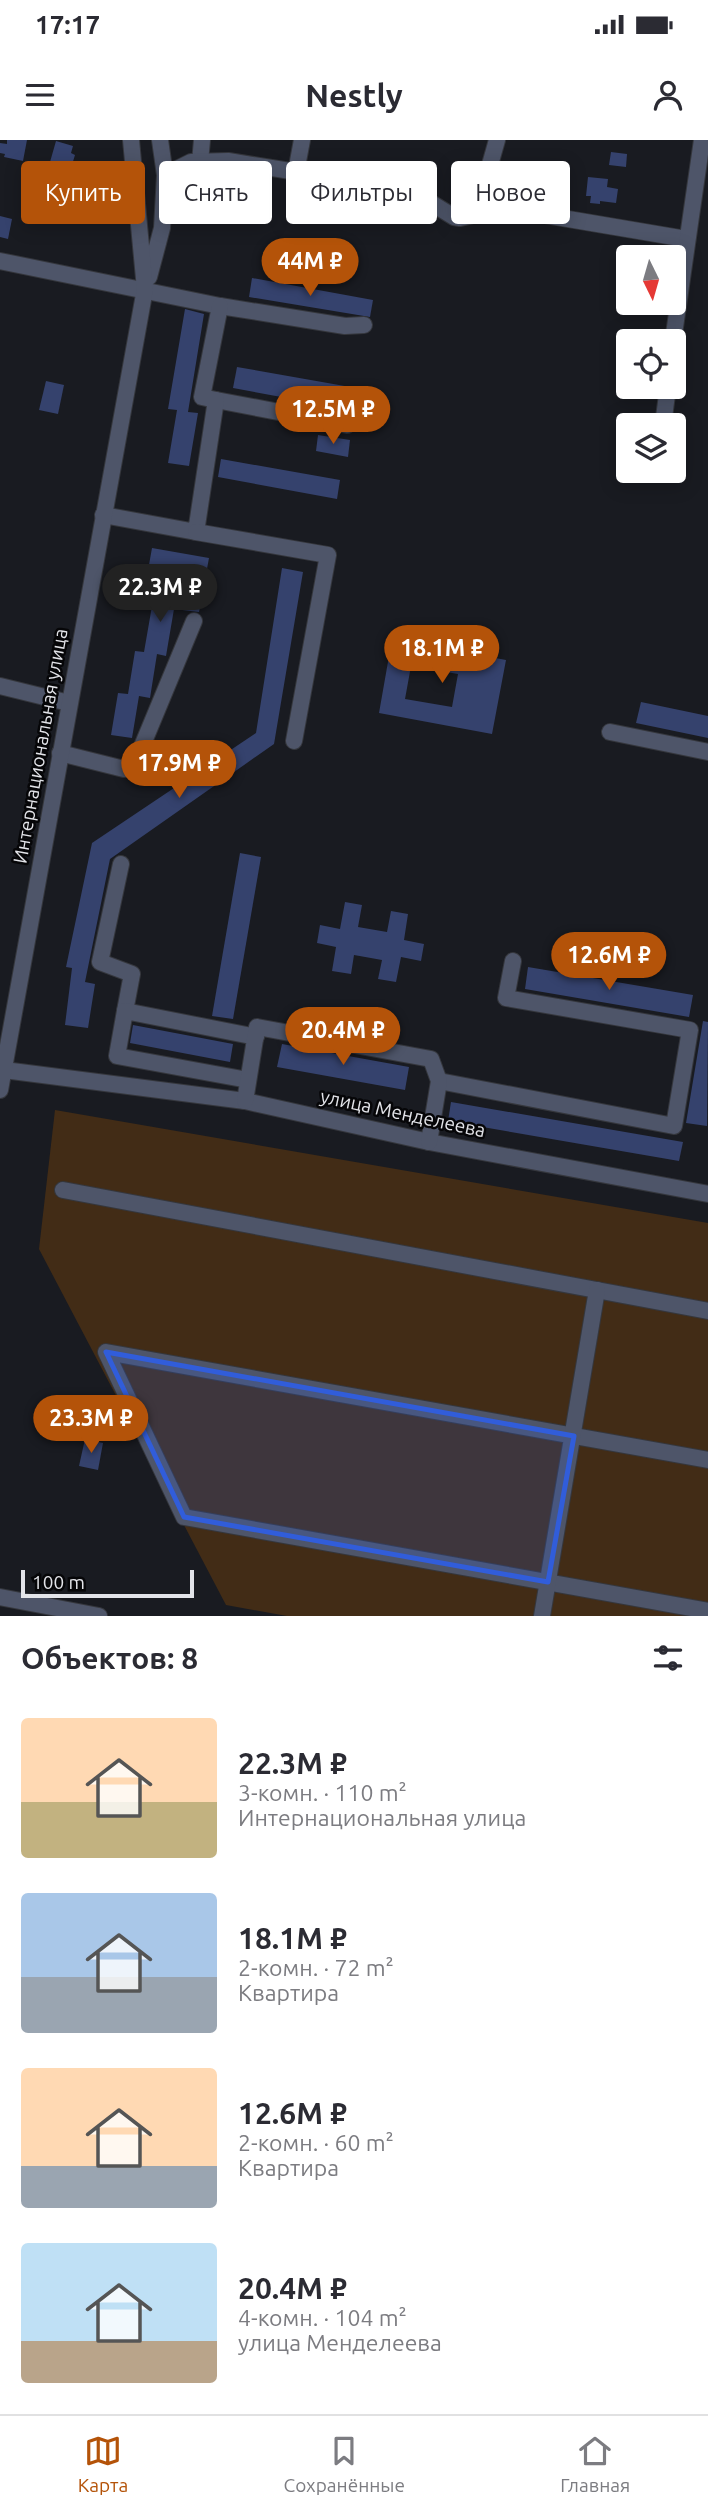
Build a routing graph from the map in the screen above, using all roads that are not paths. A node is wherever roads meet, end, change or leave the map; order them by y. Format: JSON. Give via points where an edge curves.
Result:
{"nodes":[{"id":1,"x":131,"y":140,"type":"edge"},
{"id":2,"x":160,"y":140,"type":"edge"},
{"id":3,"x":202,"y":140,"type":"edge"},
{"id":4,"x":302,"y":140,"type":"edge"},
{"id":5,"x":497,"y":140,"type":"edge"},
{"id":6,"x":702,"y":140,"type":"edge"},
{"id":7,"x":163,"y":161,"type":"edge"},
{"id":8,"x":200,"y":161,"type":"edge"},
{"id":9,"x":214,"y":161,"type":"edge"},
{"id":10,"x":234,"y":161,"type":"edge"},
{"id":11,"x":298,"y":161,"type":"edge"},
{"id":12,"x":491,"y":161,"type":"edge"},
{"id":13,"x":570,"y":219,"type":"edge"},
{"id":14,"x":162,"y":224,"type":"edge"},
{"id":15,"x":686,"y":239,"type":"junction"},
{"id":16,"x":0,"y":261,"type":"edge"},
{"id":17,"x":145,"y":289,"type":"junction"},
{"id":18,"x":220,"y":306,"type":"junction"},
{"id":19,"x":364,"y":325,"type":"dead end"},
{"id":20,"x":675,"y":329,"type":"edge"},
{"id":21,"x":216,"y":400,"type":"junction"},
{"id":22,"x":347,"y":425,"type":"dead end"},
{"id":23,"x":103,"y":515,"type":"junction"},
{"id":24,"x":196,"y":532,"type":"junction"},
{"id":25,"x":194,"y":621,"type":"dead end"},
{"id":26,"x":0,"y":686,"type":"edge"},
{"id":27,"x":69,"y":703,"type":"junction"},
{"id":28,"x":610,"y":732,"type":"dead end"},
{"id":29,"x":293,"y":741,"type":"dead end"},
{"id":30,"x":708,"y":752,"type":"edge"},
{"id":31,"x":60,"y":753,"type":"junction"},
{"id":32,"x":121,"y":864,"type":"dead end"},
{"id":33,"x":513,"y":961,"type":"dead end"},
{"id":34,"x":125,"y":1011,"type":"junction"},
{"id":35,"x":256,"y":1037,"type":"junction"},
{"id":36,"x":4,"y":1070,"type":"junction"},
{"id":37,"x":248,"y":1080,"type":"junction"},
{"id":38,"x":439,"y":1081,"type":"junction"},
{"id":39,"x":0,"y":1090,"type":"edge"},
{"id":40,"x":245,"y":1101,"type":"junction"},
{"id":41,"x":429,"y":1142,"type":"junction"},
{"id":42,"x":63,"y":1190,"type":"dead end"},
{"id":43,"x":708,"y":1194,"type":"edge"},
{"id":44,"x":597,"y":1290,"type":"junction"},
{"id":45,"x":708,"y":1311,"type":"edge"},
{"id":46,"x":574,"y":1436,"type":"junction"},
{"id":47,"x":708,"y":1460,"type":"edge"},
{"id":48,"x":548,"y":1583,"type":"junction"},
{"id":49,"x":0,"y":1597,"type":"edge"},
{"id":50,"x":708,"y":1611,"type":"edge"},
{"id":51,"x":99,"y":1616,"type":"edge"},
{"id":52,"x":542,"y":1616,"type":"edge"}],
"edges":[{"from":1,"to":17,"type":"street","name":"Интернациональная улица"},
{"from":2,"to":7,"type":"street"},
{"from":3,"to":8,"type":"street"},
{"from":4,"to":11,"type":"street"},
{"from":5,"to":12,"type":"street"},
{"from":6,"to":15,"type":"street"},
{"from":9,"to":10,"type":"street"},
{"from":13,"to":15,"type":"street"},
{"from":14,"to":17,"type":"street"},
{"from":15,"to":20,"type":"street"},
{"from":16,"to":17,"type":"street"},
{"from":17,"to":18,"type":"street"},
{"from":17,"to":23,"type":"street","name":"Интернациональная улица"},
{"from":18,"to":19,"type":"street"},
{"from":18,"to":21,"type":"street","via":[[202,397]]},
{"from":21,"to":22,"type":"street"},
{"from":21,"to":24,"type":"street"},
{"from":23,"to":24,"type":"street"},
{"from":23,"to":27,"type":"street","name":"Интернациональная улица"},
{"from":24,"to":29,"type":"street","via":[[327,555]]},
{"from":25,"to":31,"type":"street","via":[[133,768]]},
{"from":26,"to":27,"type":"street"},
{"from":27,"to":31,"type":"street","name":"Интернациональная улица"},
{"from":28,"to":30,"type":"street"},
{"from":31,"to":36,"type":"street","name":"Интернациональная улица"},
{"from":32,"to":34,"type":"street","via":[[100,962],[132,974]]},
{"from":33,"to":38,"type":"street","via":[[506,998],[690,1030],[674,1126]]},
{"from":34,"to":35,"type":"street"},
{"from":34,"to":37,"type":"street","via":[[117,1056]]},
{"from":35,"to":37,"type":"street"},
{"from":35,"to":38,"type":"street","via":[[257,1027],[431,1059]]},
{"from":36,"to":39,"type":"street","name":"Интернациональная улица"},
{"from":36,"to":40,"type":"street","name":"улица Менделеева"},
{"from":37,"to":40,"type":"street"},
{"from":38,"to":41,"type":"street"},
{"from":40,"to":41,"type":"street","name":"улица Менделеева"},
{"from":41,"to":43,"type":"street","name":"улица Менделеева"},
{"from":42,"to":44,"type":"street"},
{"from":44,"to":45,"type":"street"},
{"from":44,"to":46,"type":"street"},
{"from":46,"to":47,"type":"street"},
{"from":46,"to":48,"type":"street"},
{"from":46,"to":48,"type":"street","via":[[106,1352],[184,1517]]},
{"from":48,"to":50,"type":"street"},
{"from":48,"to":52,"type":"street"},
{"from":49,"to":51,"type":"street"}]}
